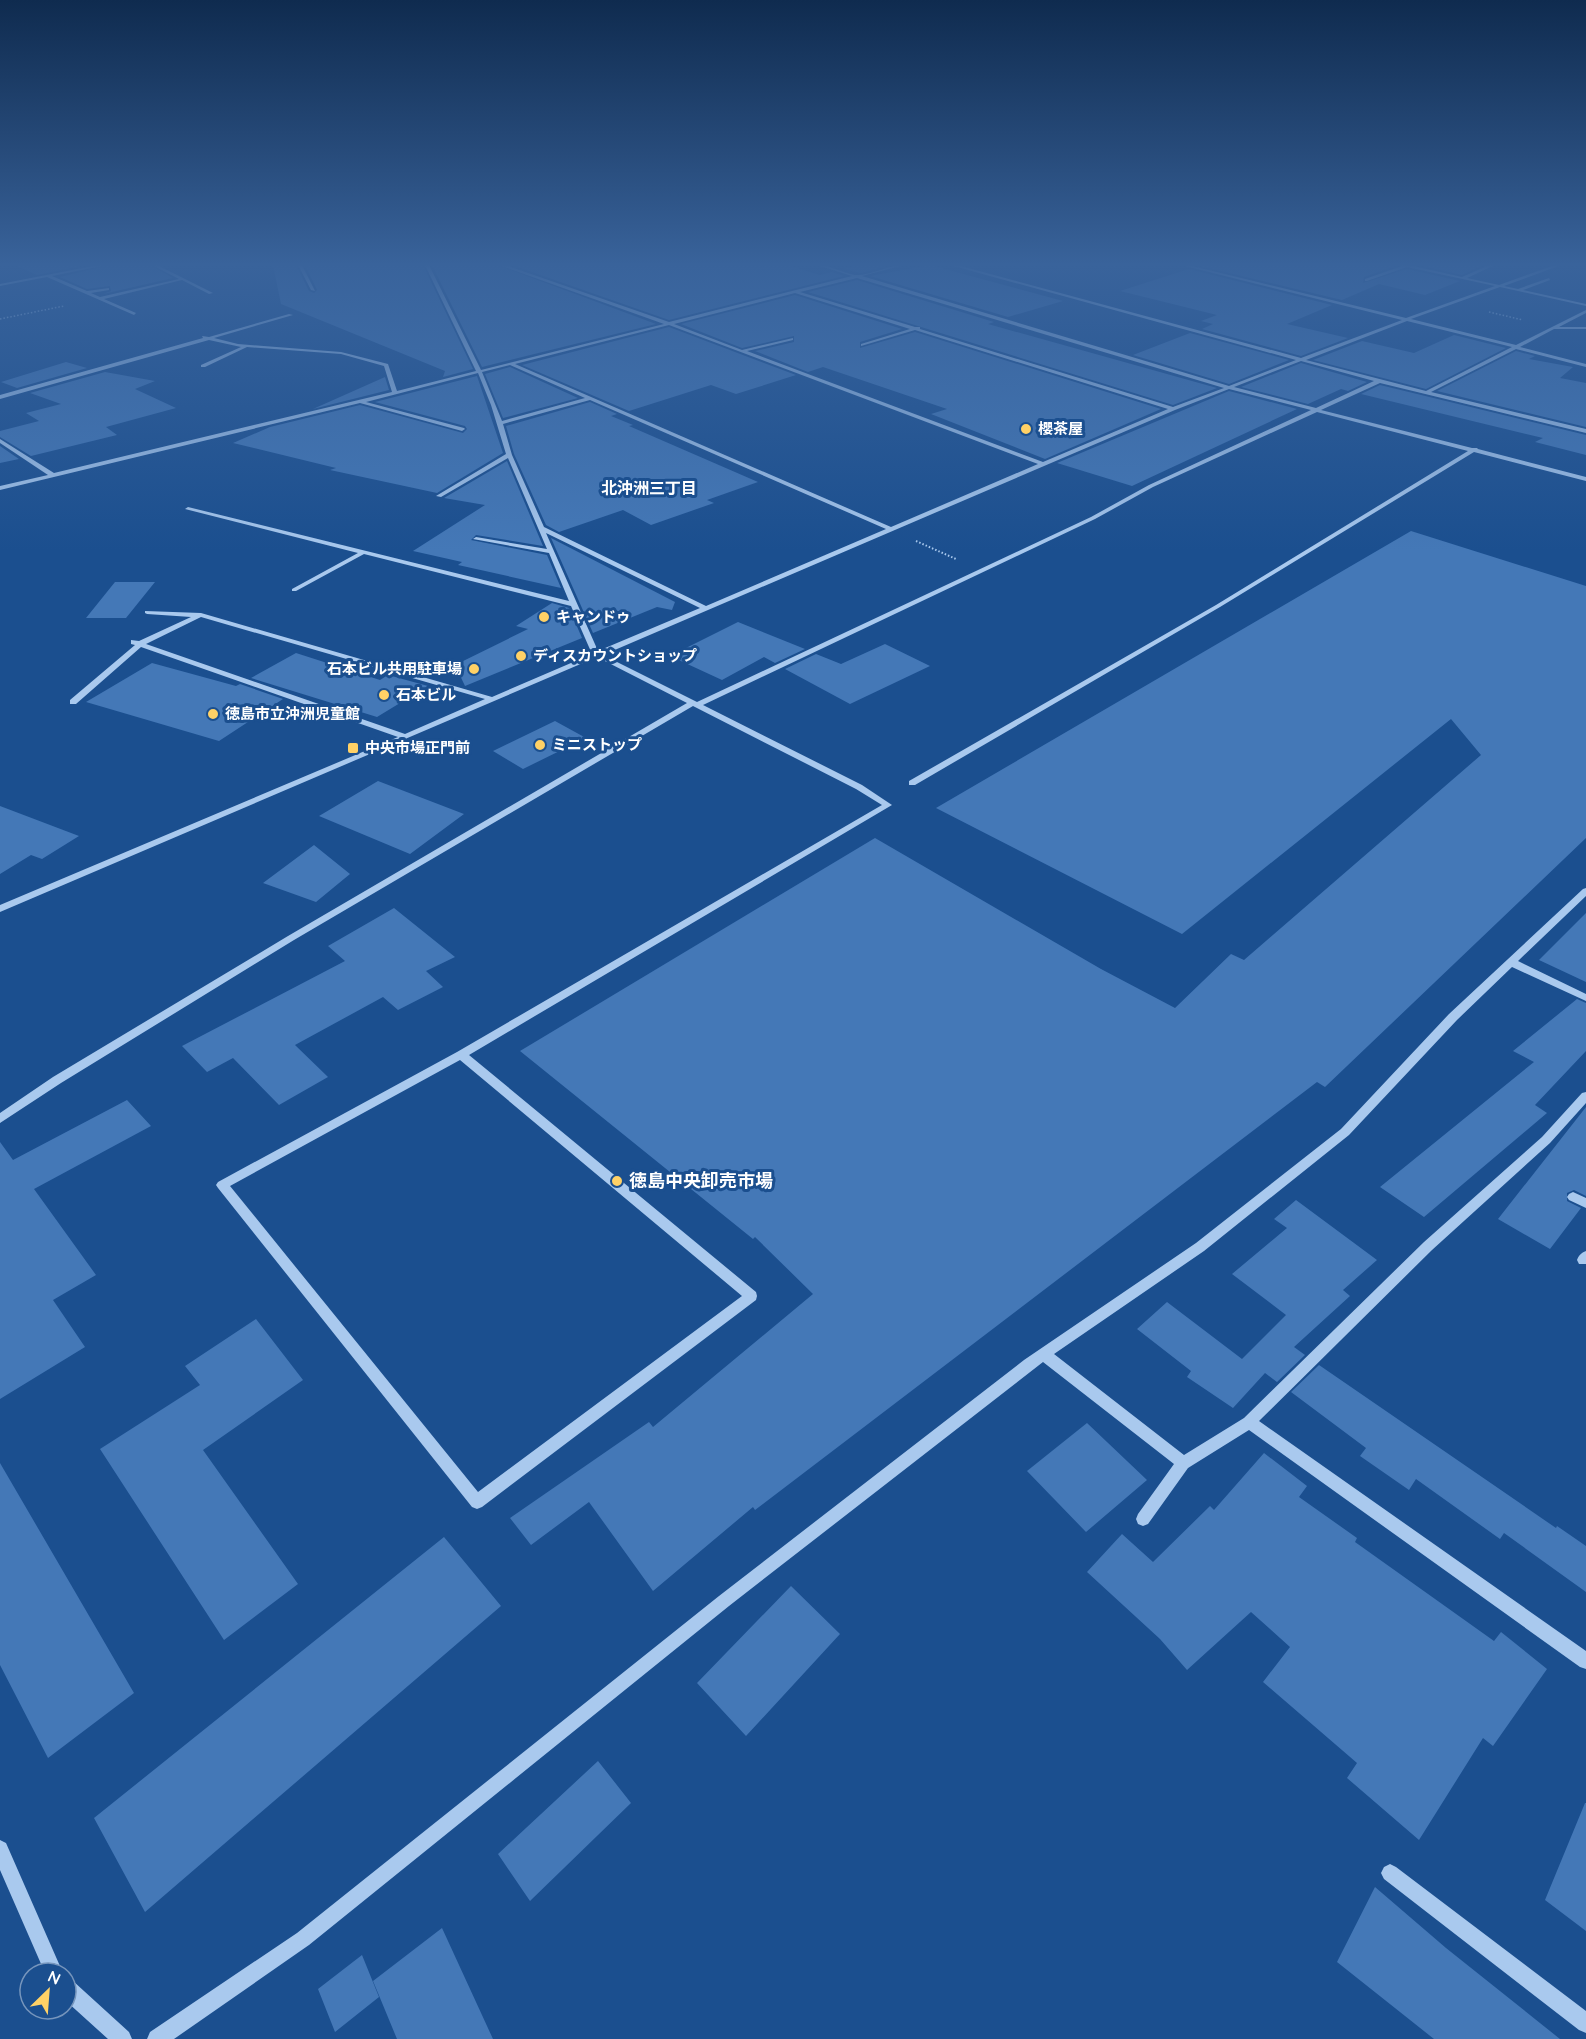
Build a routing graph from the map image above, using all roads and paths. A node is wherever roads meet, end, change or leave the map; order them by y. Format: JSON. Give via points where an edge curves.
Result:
{"nodes":[{"id":1,"x":125,"y":360,"type":"edge"},
{"id":2,"x":216,"y":360,"type":"edge"},
{"id":3,"x":368,"y":360,"type":"edge"},
{"id":4,"x":475,"y":360,"type":"edge"},
{"id":5,"x":520,"y":360,"type":"edge"},
{"id":6,"x":766,"y":360,"type":"edge"},
{"id":7,"x":1019,"y":360,"type":"edge"},
{"id":8,"x":1138,"y":360,"type":"edge"},
{"id":9,"x":1297,"y":360,"type":"edge"},
{"id":10,"x":1304,"y":360,"type":"edge"},
{"id":11,"x":1488,"y":360,"type":"edge"},
{"id":12,"x":1566,"y":360,"type":"edge"},
{"id":13,"x":509,"y":363,"type":"junction"},
{"id":14,"x":203,"y":366,"type":"dead end"},
{"id":15,"x":1586,"y":366,"type":"edge"},
{"id":16,"x":480,"y":370,"type":"junction"},
{"id":17,"x":1379,"y":381,"type":"junction"},
{"id":18,"x":1227,"y":387,"type":"junction"},
{"id":19,"x":0,"y":388,"type":"edge"},
{"id":20,"x":395,"y":392,"type":"junction"},
{"id":21,"x":1426,"y":392,"type":"junction"},
{"id":22,"x":14,"y":393,"type":"junction"},
{"id":23,"x":0,"y":397,"type":"edge"},
{"id":24,"x":588,"y":399,"type":"junction"},
{"id":25,"x":358,"y":402,"type":"junction"},
{"id":26,"x":1173,"y":409,"type":"junction"},
{"id":27,"x":1318,"y":410,"type":"junction"},
{"id":28,"x":501,"y":423,"type":"junction"},
{"id":29,"x":462,"y":429,"type":"dead end"},
{"id":30,"x":1586,"y":431,"type":"edge"},
{"id":31,"x":0,"y":441,"type":"edge"},
{"id":32,"x":1475,"y":449,"type":"junction"},
{"id":33,"x":509,"y":455,"type":"junction"},
{"id":34,"x":1042,"y":464,"type":"junction"},
{"id":35,"x":53,"y":474,"type":"junction"},
{"id":36,"x":1586,"y":479,"type":"edge"},
{"id":37,"x":0,"y":488,"type":"edge"},
{"id":38,"x":439,"y":495,"type":"dead end"},
{"id":39,"x":188,"y":509,"type":"dead end"},
{"id":40,"x":543,"y":529,"type":"junction"},
{"id":41,"x":891,"y":529,"type":"junction"},
{"id":42,"x":476,"y":538,"type":"dead end"},
{"id":43,"x":364,"y":552,"type":"junction"},
{"id":44,"x":552,"y":552,"type":"junction"},
{"id":45,"x":981,"y":571,"type":"junction"},
{"id":46,"x":294,"y":590,"type":"dead end"},
{"id":47,"x":573,"y":604,"type":"junction"},
{"id":48,"x":703,"y":607,"type":"junction"},
{"id":49,"x":147,"y":612,"type":"dead end"},
{"id":50,"x":201,"y":615,"type":"junction"},
{"id":51,"x":137,"y":643,"type":"junction"},
{"id":52,"x":596,"y":654,"type":"junction"},
{"id":53,"x":492,"y":699,"type":"junction"},
{"id":54,"x":73,"y":702,"type":"dead end"},
{"id":55,"x":695,"y":704,"type":"junction"},
{"id":56,"x":404,"y":736,"type":"junction"},
{"id":57,"x":912,"y":783,"type":"dead end"},
{"id":58,"x":1586,"y":891,"type":"edge"},
{"id":59,"x":0,"y":909,"type":"edge"},
{"id":60,"x":1511,"y":962,"type":"junction"},
{"id":61,"x":1586,"y":998,"type":"edge"},
{"id":62,"x":461,"y":1055,"type":"junction"},
{"id":63,"x":1586,"y":1096,"type":"edge"},
{"id":64,"x":0,"y":1119,"type":"edge"},
{"id":65,"x":1573,"y":1197,"type":"dead end"},
{"id":66,"x":1586,"y":1203,"type":"edge"},
{"id":67,"x":1043,"y":1354,"type":"junction"},
{"id":68,"x":1249,"y":1422,"type":"junction"},
{"id":69,"x":1183,"y":1462,"type":"junction"},
{"id":70,"x":1143,"y":1518,"type":"dead end"},
{"id":71,"x":1586,"y":1661,"type":"edge"},
{"id":72,"x":0,"y":1849,"type":"edge"},
{"id":73,"x":1390,"y":1873,"type":"dead end"},
{"id":74,"x":49,"y":1961,"type":"edge"},
{"id":75,"x":78,"y":1999,"type":"edge"},
{"id":76,"x":1586,"y":2023,"type":"edge"},
{"id":77,"x":122,"y":2039,"type":"edge"},
{"id":78,"x":157,"y":2039,"type":"edge"}],
"edges":[{"from":1,"to":22,"type":"street"},
{"from":2,"to":14,"type":"street"},
{"from":3,"to":20,"type":"street","via":[[386,365]]},
{"from":4,"to":16,"type":"street"},
{"from":5,"to":13,"type":"street"},
{"from":6,"to":34,"type":"street"},
{"from":7,"to":26,"type":"street"},
{"from":8,"to":18,"type":"street"},
{"from":9,"to":18,"type":"street"},
{"from":10,"to":17,"type":"street"},
{"from":11,"to":21,"type":"street"},
{"from":12,"to":15,"type":"street"},
{"from":13,"to":16,"type":"street"},
{"from":13,"to":24,"type":"street"},
{"from":16,"to":20,"type":"street"},
{"from":16,"to":28,"type":"street"},
{"from":17,"to":21,"type":"street"},
{"from":17,"to":27,"type":"street"},
{"from":18,"to":26,"type":"street"},
{"from":18,"to":27,"type":"street"},
{"from":19,"to":22,"type":"street"},
{"from":20,"to":25,"type":"street"},
{"from":21,"to":30,"type":"street"},
{"from":22,"to":23,"type":"street"},
{"from":24,"to":28,"type":"street"},
{"from":24,"to":41,"type":"street"},
{"from":25,"to":29,"type":"street"},
{"from":25,"to":35,"type":"street"},
{"from":26,"to":34,"type":"street"},
{"from":27,"to":32,"type":"street"},
{"from":27,"to":45,"type":"street","via":[[1150,486],[1094,518]]},
{"from":28,"to":33,"type":"street"},
{"from":31,"to":35,"type":"street"},
{"from":32,"to":36,"type":"street"},
{"from":32,"to":57,"type":"street","via":[[1218,606]]},
{"from":33,"to":38,"type":"street"},
{"from":33,"to":40,"type":"street"},
{"from":34,"to":41,"type":"street"},
{"from":35,"to":37,"type":"street"},
{"from":39,"to":43,"type":"street"},
{"from":40,"to":44,"type":"street"},
{"from":40,"to":48,"type":"street"},
{"from":41,"to":45,"type":"path"},
{"from":41,"to":48,"type":"street"},
{"from":42,"to":44,"type":"street"},
{"from":43,"to":46,"type":"street"},
{"from":43,"to":47,"type":"street"},
{"from":44,"to":47,"type":"street"},
{"from":45,"to":55,"type":"street"},
{"from":47,"to":52,"type":"street"},
{"from":48,"to":52,"type":"street"},
{"from":49,"to":50,"type":"street"},
{"from":50,"to":51,"type":"street"},
{"from":50,"to":53,"type":"street"},
{"from":51,"to":54,"type":"street"},
{"from":51,"to":56,"type":"street"},
{"from":52,"to":53,"type":"street"},
{"from":52,"to":55,"type":"street"},
{"from":53,"to":56,"type":"street"},
{"from":55,"to":62,"type":"street","via":[[888,805]]},
{"from":55,"to":64,"type":"street","via":[[291,938],[57,1080]]},
{"from":56,"to":59,"type":"street"},
{"from":58,"to":60,"type":"street"},
{"from":60,"to":61,"type":"street"},
{"from":60,"to":67,"type":"street","via":[[1453,1017],[1345,1132],[1200,1247]]},
{"from":62,"to":62,"type":"street","via":[[751,1296],[477,1502],[222,1185]]},
{"from":63,"to":68,"type":"street","via":[[1546,1140],[1428,1245]]},
{"from":65,"to":66,"type":"street"},
{"from":67,"to":69,"type":"street"},
{"from":67,"to":78,"type":"street","via":[[724,1601],[303,1939]]},
{"from":68,"to":69,"type":"street"},
{"from":68,"to":71,"type":"street"},
{"from":69,"to":70,"type":"street"},
{"from":72,"to":74,"type":"street"},
{"from":73,"to":76,"type":"street"},
{"from":75,"to":77,"type":"street"}]}
